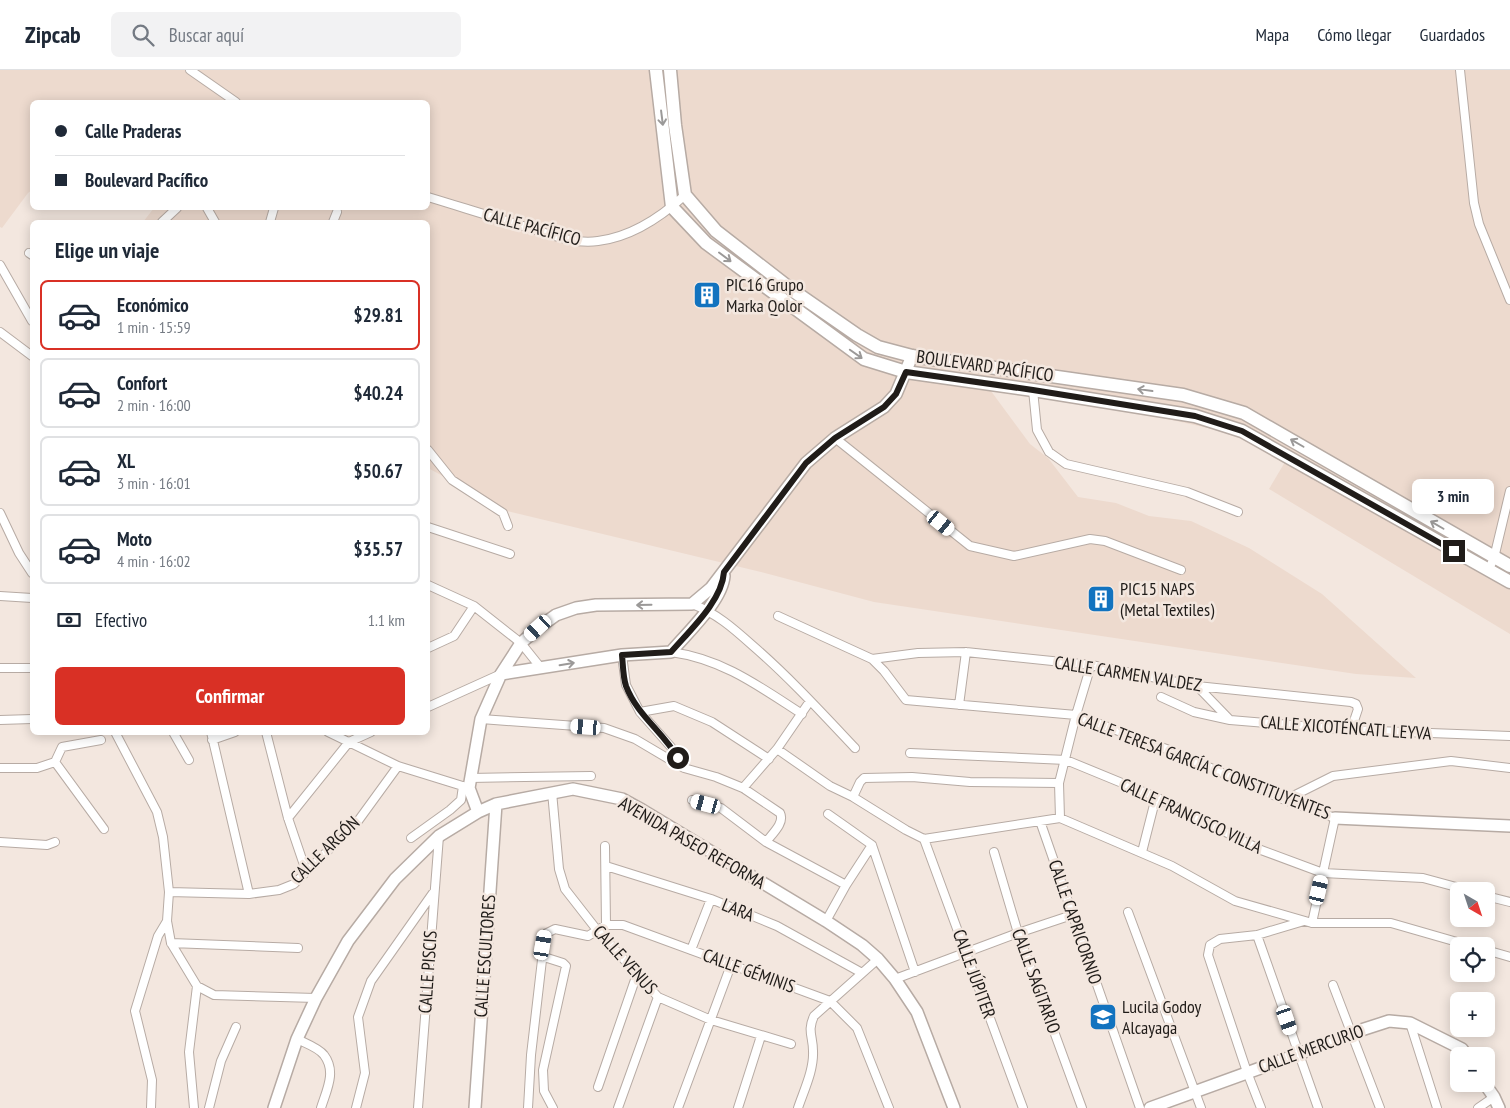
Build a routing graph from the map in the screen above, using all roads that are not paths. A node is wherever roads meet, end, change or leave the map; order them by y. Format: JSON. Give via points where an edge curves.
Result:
{"nodes":[{"id":1,"x":190,"y":70,"type":"edge"},
{"id":2,"x":656,"y":70,"type":"edge"},
{"id":3,"x":670,"y":70,"type":"edge"},
{"id":4,"x":1460,"y":70,"type":"edge"},
{"id":5,"x":233,"y":100,"type":"edge"},
{"id":6,"x":685,"y":195,"type":"junction"},
{"id":7,"x":430,"y":198,"type":"edge"},
{"id":8,"x":672,"y":207,"type":"junction"},
{"id":9,"x":175,"y":210,"type":"edge"},
{"id":10,"x":337,"y":212,"type":"dead end"},
{"id":11,"x":164,"y":220,"type":"edge"},
{"id":12,"x":335,"y":220,"type":"edge"},
{"id":13,"x":0,"y":265,"type":"edge"},
{"id":14,"x":1510,"y":300,"type":"edge"},
{"id":15,"x":30,"y":318,"type":"edge"},
{"id":16,"x":0,"y":332,"type":"edge"},
{"id":17,"x":30,"y":354,"type":"edge"},
{"id":18,"x":912,"y":356,"type":"junction"},
{"id":19,"x":906,"y":372,"type":"junction"},
{"id":20,"x":1033,"y":390,"type":"junction"},
{"id":21,"x":835,"y":438,"type":"junction"},
{"id":22,"x":430,"y":452,"type":"edge"},
{"id":23,"x":1510,"y":491,"type":"edge"},
{"id":24,"x":1238,"y":512,"type":"dead end"},
{"id":25,"x":0,"y":513,"type":"edge"},
{"id":26,"x":508,"y":526,"type":"dead end"},
{"id":27,"x":430,"y":528,"type":"edge"},
{"id":28,"x":510,"y":554,"type":"dead end"},
{"id":29,"x":1494,"y":558,"type":"junction"},
{"id":30,"x":1510,"y":566,"type":"edge"},
{"id":31,"x":1181,"y":570,"type":"dead end"},
{"id":32,"x":30,"y":571,"type":"edge"},
{"id":33,"x":1488,"y":571,"type":"junction"},
{"id":34,"x":724,"y":572,"type":"junction"},
{"id":35,"x":1510,"y":582,"type":"edge"},
{"id":36,"x":430,"y":586,"type":"edge"},
{"id":37,"x":0,"y":596,"type":"edge"},
{"id":38,"x":30,"y":598,"type":"edge"},
{"id":39,"x":692,"y":604,"type":"junction"},
{"id":40,"x":474,"y":606,"type":"junction"},
{"id":41,"x":707,"y":610,"type":"junction"},
{"id":42,"x":778,"y":616,"type":"dead end"},
{"id":43,"x":521,"y":643,"type":"junction"},
{"id":44,"x":430,"y":647,"type":"edge"},
{"id":45,"x":671,"y":652,"type":"junction"},
{"id":46,"x":966,"y":652,"type":"junction"},
{"id":47,"x":622,"y":655,"type":"junction"},
{"id":48,"x":872,"y":659,"type":"junction"},
{"id":49,"x":1091,"y":665,"type":"junction"},
{"id":50,"x":0,"y":668,"type":"edge"},
{"id":51,"x":30,"y":668,"type":"edge"},
{"id":52,"x":541,"y":668,"type":"junction"},
{"id":53,"x":501,"y":674,"type":"junction"},
{"id":54,"x":1197,"y":686,"type":"junction"},
{"id":55,"x":1161,"y":697,"type":"dead end"},
{"id":56,"x":810,"y":701,"type":"junction"},
{"id":57,"x":958,"y":705,"type":"junction"},
{"id":58,"x":430,"y":706,"type":"edge"},
{"id":59,"x":640,"y":712,"type":"junction"},
{"id":60,"x":802,"y":714,"type":"junction"},
{"id":61,"x":1076,"y":715,"type":"junction"},
{"id":62,"x":30,"y":719,"type":"edge"},
{"id":63,"x":481,"y":719,"type":"junction"},
{"id":64,"x":0,"y":720,"type":"edge"},
{"id":65,"x":1230,"y":720,"type":"junction"},
{"id":66,"x":1351,"y":730,"type":"junction"},
{"id":67,"x":117,"y":735,"type":"edge"},
{"id":68,"x":175,"y":735,"type":"edge"},
{"id":69,"x":267,"y":735,"type":"edge"},
{"id":70,"x":334,"y":735,"type":"edge"},
{"id":71,"x":364,"y":735,"type":"edge"},
{"id":72,"x":212,"y":736,"type":"edge"},
{"id":73,"x":1510,"y":736,"type":"edge"},
{"id":74,"x":101,"y":740,"type":"dead end"},
{"id":75,"x":349,"y":742,"type":"junction"},
{"id":76,"x":855,"y":748,"type":"dead end"},
{"id":77,"x":777,"y":749,"type":"junction"},
{"id":78,"x":910,"y":753,"type":"dead end"},
{"id":79,"x":769,"y":758,"type":"junction"},
{"id":80,"x":189,"y":760,"type":"dead end"},
{"id":81,"x":1066,"y":760,"type":"junction"},
{"id":82,"x":55,"y":762,"type":"junction"},
{"id":83,"x":398,"y":766,"type":"junction"},
{"id":84,"x":0,"y":768,"type":"edge"},
{"id":85,"x":684,"y":768,"type":"junction"},
{"id":86,"x":1510,"y":768,"type":"edge"},
{"id":87,"x":591,"y":776,"type":"dead end"},
{"id":88,"x":1059,"y":783,"type":"junction"},
{"id":89,"x":467,"y":784,"type":"junction"},
{"id":90,"x":743,"y":788,"type":"junction"},
{"id":91,"x":552,"y":792,"type":"junction"},
{"id":92,"x":853,"y":797,"type":"junction"},
{"id":93,"x":1156,"y":797,"type":"junction"},
{"id":94,"x":692,"y":800,"type":"dead end"},
{"id":95,"x":1285,"y":800,"type":"junction"},
{"id":96,"x":496,"y":804,"type":"junction"},
{"id":97,"x":478,"y":812,"type":"junction"},
{"id":98,"x":828,"y":814,"type":"dead end"},
{"id":99,"x":288,"y":818,"type":"junction"},
{"id":100,"x":1060,"y":818,"type":"junction"},
{"id":101,"x":1335,"y":818,"type":"junction"},
{"id":102,"x":1040,"y":820,"type":"junction"},
{"id":103,"x":1510,"y":826,"type":"edge"},
{"id":104,"x":104,"y":829,"type":"dead end"},
{"id":105,"x":439,"y":836,"type":"junction"},
{"id":106,"x":411,"y":838,"type":"dead end"},
{"id":107,"x":924,"y":839,"type":"junction"},
{"id":108,"x":0,"y":842,"type":"edge"},
{"id":109,"x":55,"y":842,"type":"dead end"},
{"id":110,"x":766,"y":842,"type":"junction"},
{"id":111,"x":872,"y":845,"type":"junction"},
{"id":112,"x":605,"y":846,"type":"dead end"},
{"id":113,"x":994,"y":852,"type":"dead end"},
{"id":114,"x":1142,"y":852,"type":"junction"},
{"id":115,"x":606,"y":866,"type":"junction"},
{"id":116,"x":306,"y":871,"type":"junction"},
{"id":117,"x":1323,"y":873,"type":"junction"},
{"id":118,"x":846,"y":885,"type":"junction"},
{"id":119,"x":1450,"y":885,"type":"edge"},
{"id":120,"x":169,"y":892,"type":"junction"},
{"id":121,"x":434,"y":892,"type":"junction"},
{"id":122,"x":249,"y":894,"type":"junction"},
{"id":123,"x":1495,"y":898,"type":"edge"},
{"id":124,"x":711,"y":899,"type":"junction"},
{"id":125,"x":1510,"y":902,"type":"edge"},
{"id":126,"x":1128,"y":912,"type":"dead end"},
{"id":127,"x":1072,"y":914,"type":"junction"},
{"id":128,"x":167,"y":921,"type":"junction"},
{"id":129,"x":826,"y":921,"type":"junction"},
{"id":130,"x":1308,"y":922,"type":"junction"},
{"id":131,"x":606,"y":925,"type":"junction"},
{"id":132,"x":597,"y":930,"type":"junction"},
{"id":133,"x":1018,"y":933,"type":"junction"},
{"id":134,"x":1257,"y":935,"type":"junction"},
{"id":135,"x":1450,"y":940,"type":"edge"},
{"id":136,"x":171,"y":943,"type":"junction"},
{"id":137,"x":298,"y":948,"type":"dead end"},
{"id":138,"x":692,"y":950,"type":"junction"},
{"id":139,"x":966,"y":953,"type":"junction"},
{"id":140,"x":1495,"y":953,"type":"edge"},
{"id":141,"x":541,"y":956,"type":"junction"},
{"id":142,"x":1510,"y":957,"type":"edge"},
{"id":143,"x":878,"y":959,"type":"junction"},
{"id":144,"x":731,"y":965,"type":"junction"},
{"id":145,"x":915,"y":972,"type":"junction"},
{"id":146,"x":862,"y":973,"type":"junction"},
{"id":147,"x":637,"y":974,"type":"junction"},
{"id":148,"x":895,"y":979,"type":"junction"},
{"id":149,"x":1333,"y":985,"type":"dead end"},
{"id":150,"x":197,"y":986,"type":"junction"},
{"id":151,"x":658,"y":997,"type":"junction"},
{"id":152,"x":316,"y":998,"type":"junction"},
{"id":153,"x":830,"y":1001,"type":"junction"},
{"id":154,"x":711,"y":1020,"type":"junction"},
{"id":155,"x":1410,"y":1023,"type":"junction"},
{"id":156,"x":236,"y":1027,"type":"dead end"},
{"id":157,"x":1352,"y":1033,"type":"junction"},
{"id":158,"x":761,"y":1036,"type":"junction"},
{"id":159,"x":297,"y":1039,"type":"junction"},
{"id":160,"x":791,"y":1044,"type":"dead end"},
{"id":161,"x":1458,"y":1047,"type":"edge"},
{"id":162,"x":1299,"y":1054,"type":"junction"},
{"id":163,"x":530,"y":1055,"type":"junction"},
{"id":164,"x":546,"y":1058,"type":"junction"},
{"id":165,"x":1247,"y":1072,"type":"junction"},
{"id":166,"x":598,"y":1087,"type":"dead end"},
{"id":167,"x":1195,"y":1091,"type":"junction"},
{"id":168,"x":1491,"y":1092,"type":"edge"},
{"id":169,"x":1497,"y":1103,"type":"edge"},
{"id":170,"x":151,"y":1108,"type":"edge"},
{"id":171,"x":194,"y":1108,"type":"edge"},
{"id":172,"x":209,"y":1108,"type":"edge"},
{"id":173,"x":274,"y":1108,"type":"edge"},
{"id":174,"x":321,"y":1108,"type":"edge"},
{"id":175,"x":356,"y":1108,"type":"edge"},
{"id":176,"x":418,"y":1108,"type":"edge"},
{"id":177,"x":475,"y":1108,"type":"edge"},
{"id":178,"x":528,"y":1108,"type":"edge"},
{"id":179,"x":552,"y":1108,"type":"edge"},
{"id":180,"x":618,"y":1108,"type":"edge"},
{"id":181,"x":678,"y":1108,"type":"edge"},
{"id":182,"x":738,"y":1108,"type":"edge"},
{"id":183,"x":798,"y":1108,"type":"edge"},
{"id":184,"x":889,"y":1108,"type":"edge"},
{"id":185,"x":954,"y":1108,"type":"edge"},
{"id":186,"x":1023,"y":1108,"type":"edge"},
{"id":187,"x":1082,"y":1108,"type":"edge"},
{"id":188,"x":1140,"y":1108,"type":"edge"},
{"id":189,"x":1150,"y":1108,"type":"edge"},
{"id":190,"x":1201,"y":1108,"type":"edge"},
{"id":191,"x":1261,"y":1108,"type":"edge"},
{"id":192,"x":1318,"y":1108,"type":"edge"},
{"id":193,"x":1380,"y":1108,"type":"edge"},
{"id":194,"x":1437,"y":1108,"type":"edge"},
{"id":195,"x":1478,"y":1108,"type":"edge"}],
"edges":[{"from":1,"to":5,"type":"street"},
{"from":2,"to":8,"type":"main road","one_way":true},
{"from":3,"to":6,"type":"main road"},
{"from":4,"to":14,"type":"street","via":[[1478,224]]},
{"from":6,"to":8,"type":"street","name":"CALLE PACÍFICO"},
{"from":6,"to":18,"type":"main road","name":"BOULEVARD PACÍFICO","via":[[716,231],[792,290],[878,347]]},
{"from":7,"to":8,"type":"street","name":"CALLE PACÍFICO","via":[[586,242],[614,238],[637,229]]},
{"from":8,"to":19,"type":"main road","name":"BOULEVARD PACÍFICO","one_way":true,"via":[[706,243],[846,347],[864,359]]},
{"from":9,"to":11,"type":"street"},
{"from":10,"to":12,"type":"street"},
{"from":13,"to":15,"type":"street"},
{"from":16,"to":17,"type":"street"},
{"from":18,"to":19,"type":"main road"},
{"from":29,"to":18,"type":"main road","name":"BOULEVARD PACÍFICO","one_way":true,"via":[[1244,413],[1183,395]]},
{"from":19,"to":20,"type":"main road","name":"BOULEVARD PACÍFICO"},
{"from":19,"to":21,"type":"main road","via":[[896,394],[884,407]]},
{"from":20,"to":24,"type":"street","via":[[1037,430],[1049,452],[1066,464],[1187,492]]},
{"from":20,"to":33,"type":"main road","name":"BOULEVARD PACÍFICO","via":[[1195,416],[1242,431]]},
{"from":21,"to":31,"type":"street","via":[[970,546],[1014,556],[1090,539],[1105,541]]},
{"from":21,"to":34,"type":"main road","via":[[806,463]]},
{"from":22,"to":26,"type":"street","via":[[452,480],[503,513]]},
{"from":23,"to":29,"type":"street"},
{"from":25,"to":32,"type":"street"},
{"from":27,"to":28,"type":"street"},
{"from":29,"to":30,"type":"main road","name":"BOULEVARD PACÍFICO"},
{"from":29,"to":33,"type":"street"},
{"from":33,"to":35,"type":"main road","name":"BOULEVARD PACÍFICO"},
{"from":34,"to":39,"type":"main road"},
{"from":34,"to":41,"type":"main road","via":[[723,582]]},
{"from":36,"to":40,"type":"street"},
{"from":37,"to":38,"type":"street"},
{"from":39,"to":41,"type":"street"},
{"from":39,"to":43,"type":"main road","one_way":true,"via":[[576,608],[556,616]]},
{"from":40,"to":43,"type":"street"},
{"from":40,"to":44,"type":"street","via":[[454,636]]},
{"from":41,"to":45,"type":"main road"},
{"from":41,"to":56,"type":"street","via":[[770,660]]},
{"from":42,"to":48,"type":"street","name":"CALLE TERESA GARCÍA C CONSTITUYENTES"},
{"from":43,"to":52,"type":"street"},
{"from":43,"to":53,"type":"main road"},
{"from":45,"to":47,"type":"main road"},
{"from":45,"to":60,"type":"street","via":[[692,655],[734,671]]},
{"from":46,"to":48,"type":"street","name":"CALLE CARMEN VALDEZ","via":[[918,653]]},
{"from":46,"to":49,"type":"street","name":"CALLE CARMEN VALDEZ"},
{"from":46,"to":57,"type":"street"},
{"from":52,"to":47,"type":"main road","one_way":true},
{"from":47,"to":59,"type":"street","via":[[626,685]]},
{"from":48,"to":57,"type":"street","name":"CALLE TERESA GARCÍA C CONSTITUYENTES","via":[[906,700]]},
{"from":49,"to":54,"type":"street","name":"CALLE CARMEN VALDEZ"},
{"from":49,"to":61,"type":"street"},
{"from":50,"to":51,"type":"street"},
{"from":52,"to":53,"type":"main road"},
{"from":53,"to":58,"type":"street"},
{"from":53,"to":63,"type":"main road"},
{"from":54,"to":65,"type":"street"},
{"from":54,"to":66,"type":"street","name":"CALLE CARMEN VALDEZ","via":[[1351,702],[1358,709]]},
{"from":55,"to":65,"type":"street","name":"CALLE XICOTÉNCATL LEYVA","via":[[1194,712]]},
{"from":56,"to":60,"type":"street"},
{"from":56,"to":76,"type":"street"},
{"from":57,"to":61,"type":"street","name":"CALLE TERESA GARCÍA C CONSTITUYENTES"},
{"from":59,"to":79,"type":"street","via":[[674,706],[712,722]]},
{"from":59,"to":85,"type":"street","via":[[672,747]]},
{"from":60,"to":77,"type":"street"},
{"from":61,"to":81,"type":"street"},
{"from":61,"to":95,"type":"street","name":"CALLE TERESA GARCÍA C CONSTITUYENTES","via":[[1169,750]]},
{"from":62,"to":64,"type":"street"},
{"from":63,"to":85,"type":"street","via":[[604,728],[635,739]]},
{"from":63,"to":89,"type":"main road"},
{"from":65,"to":66,"type":"street","name":"CALLE XICOTÉNCATL LEYVA"},
{"from":66,"to":73,"type":"street","name":"CALLE XICOTÉNCATL LEYVA"},
{"from":67,"to":120,"type":"street","via":[[157,812]]},
{"from":68,"to":80,"type":"street"},
{"from":69,"to":99,"type":"street"},
{"from":70,"to":75,"type":"street"},
{"from":71,"to":75,"type":"street"},
{"from":72,"to":122,"type":"street"},
{"from":74,"to":82,"type":"street","via":[[62,746]]},
{"from":75,"to":83,"type":"street"},
{"from":75,"to":99,"type":"street"},
{"from":77,"to":79,"type":"street"},
{"from":77,"to":92,"type":"street","via":[[830,786]]},
{"from":78,"to":81,"type":"street","name":"CALLE FRANCISCO VILLA"},
{"from":79,"to":90,"type":"street"},
{"from":81,"to":88,"type":"street"},
{"from":81,"to":93,"type":"street","name":"CALLE FRANCISCO VILLA"},
{"from":82,"to":84,"type":"street","via":[[36,768]]},
{"from":82,"to":104,"type":"street"},
{"from":83,"to":89,"type":"street"},
{"from":83,"to":116,"type":"street","name":"CALLE ARGÓN","via":[[358,821]]},
{"from":85,"to":90,"type":"street"},
{"from":86,"to":95,"type":"street","via":[[1451,761],[1333,776]]},
{"from":87,"to":89,"type":"street"},
{"from":88,"to":92,"type":"street","via":[[864,778]]},
{"from":88,"to":100,"type":"street"},
{"from":89,"to":97,"type":"main road"},
{"from":89,"to":106,"type":"street","via":[[461,800]]},
{"from":90,"to":110,"type":"street","via":[[782,817]]},
{"from":91,"to":96,"type":"main road","name":"AVENIDA PASEO REFORMA"},
{"from":91,"to":129,"type":"main road","name":"AVENIDA PASEO REFORMA","via":[[573,789],[622,799]]},
{"from":91,"to":132,"type":"street","name":"CALLE VENUS","via":[[559,869],[565,890]]},
{"from":92,"to":107,"type":"street"},
{"from":93,"to":114,"type":"street"},
{"from":93,"to":117,"type":"street","name":"CALLE FRANCISCO VILLA","via":[[1261,850]]},
{"from":94,"to":110,"type":"street","via":[[721,808]]},
{"from":95,"to":101,"type":"street","name":"CALLE TERESA GARCÍA C CONSTITUYENTES"},
{"from":96,"to":97,"type":"main road","name":"AVENIDA PASEO REFORMA"},
{"from":96,"to":177,"type":"main road","name":"CALLE ESCULTORES"},
{"from":97,"to":105,"type":"main road","name":"AVENIDA PASEO REFORMA"},
{"from":98,"to":111,"type":"street"},
{"from":99,"to":116,"type":"street"},
{"from":100,"to":102,"type":"street"},
{"from":100,"to":114,"type":"street"},
{"from":101,"to":103,"type":"main road","name":"CALLE TERESA GARCÍA C CONSTITUYENTES"},
{"from":101,"to":117,"type":"street"},
{"from":102,"to":107,"type":"street"},
{"from":102,"to":127,"type":"street","name":"CALLE CAPRICORNIO"},
{"from":105,"to":121,"type":"street","name":"CALLE PISCIS"},
{"from":105,"to":152,"type":"main road","name":"AVENIDA PASEO REFORMA","via":[[395,880],[348,942]]},
{"from":107,"to":139,"type":"street","name":"CALLE JÚPITER"},
{"from":108,"to":109,"type":"street","via":[[47,845]]},
{"from":110,"to":118,"type":"street"},
{"from":111,"to":118,"type":"street"},
{"from":111,"to":145,"type":"street"},
{"from":112,"to":115,"type":"street"},
{"from":113,"to":133,"type":"street","name":"CALLE SAGITARIO"},
{"from":114,"to":130,"type":"street","via":[[1235,901]]},
{"from":115,"to":124,"type":"street","name":"LARA"},
{"from":115,"to":131,"type":"street"},
{"from":116,"to":122,"type":"street","name":"CALLE ARGÓN","via":[[294,884],[279,890]]},
{"from":117,"to":119,"type":"street","name":"CALLE FRANCISCO VILLA","via":[[1423,878]]},
{"from":117,"to":130,"type":"street"},
{"from":118,"to":129,"type":"street"},
{"from":120,"to":122,"type":"street","name":"CALLE ARGÓN"},
{"from":120,"to":128,"type":"street"},
{"from":121,"to":175,"type":"street","via":[[371,981],[358,1016],[365,1073]]},
{"from":121,"to":176,"type":"street","name":"CALLE PISCIS"},
{"from":123,"to":125,"type":"street"},
{"from":124,"to":138,"type":"street"},
{"from":124,"to":146,"type":"street","name":"LARA","via":[[777,926]]},
{"from":126,"to":167,"type":"street"},
{"from":127,"to":133,"type":"street"},
{"from":127,"to":188,"type":"street","name":"CALLE CAPRICORNIO"},
{"from":128,"to":136,"type":"street"},
{"from":128,"to":170,"type":"street","via":[[158,936],[135,1011],[152,1080]]},
{"from":129,"to":143,"type":"main road","name":"AVENIDA PASEO REFORMA"},
{"from":130,"to":134,"type":"street"},
{"from":130,"to":135,"type":"street","via":[[1391,923]]},
{"from":131,"to":132,"type":"street"},
{"from":131,"to":138,"type":"street","name":"CALLE GÉMINIS","via":[[623,925]]},
{"from":132,"to":141,"type":"street","via":[[588,936],[555,928],[550,930],[545,934]]},
{"from":132,"to":147,"type":"street","name":"CALLE VENUS"},
{"from":133,"to":139,"type":"street"},
{"from":133,"to":187,"type":"street","name":"CALLE SAGITARIO"},
{"from":134,"to":162,"type":"street"},
{"from":134,"to":165,"type":"street","via":[[1220,939],[1210,945],[1208,955]]},
{"from":136,"to":137,"type":"street"},
{"from":136,"to":150,"type":"street"},
{"from":138,"to":144,"type":"street","name":"CALLE GÉMINIS"},
{"from":139,"to":145,"type":"street"},
{"from":139,"to":186,"type":"street","name":"CALLE JÚPITER"},
{"from":140,"to":142,"type":"street"},
{"from":141,"to":163,"type":"street"},
{"from":141,"to":164,"type":"street","via":[[566,966]]},
{"from":143,"to":146,"type":"street"},
{"from":143,"to":148,"type":"main road","name":"AVENIDA PASEO REFORMA"},
{"from":144,"to":153,"type":"street","name":"CALLE GÉMINIS"},
{"from":144,"to":154,"type":"street"},
{"from":145,"to":148,"type":"street"},
{"from":146,"to":153,"type":"street"},
{"from":147,"to":151,"type":"street","name":"CALLE VENUS"},
{"from":147,"to":166,"type":"street"},
{"from":148,"to":185,"type":"main road","name":"AVENIDA PASEO REFORMA","via":[[917,1012]]},
{"from":149,"to":157,"type":"street"},
{"from":150,"to":152,"type":"street","via":[[214,995]]},
{"from":150,"to":171,"type":"street","via":[[189,1052]]},
{"from":151,"to":154,"type":"street","name":"CALLE VENUS"},
{"from":151,"to":180,"type":"street"},
{"from":152,"to":159,"type":"main road","name":"AVENIDA PASEO REFORMA"},
{"from":153,"to":183,"type":"street","via":[[814,1016],[810,1026],[811,1071]]},
{"from":153,"to":184,"type":"street","name":"CALLE GÉMINIS","via":[[857,1028]]},
{"from":154,"to":158,"type":"street","name":"CALLE VENUS"},
{"from":154,"to":181,"type":"street"},
{"from":155,"to":157,"type":"main road","name":"CALLE MERCURIO","via":[[1388,1021]]},
{"from":155,"to":161,"type":"main road","name":"CALLE MERCURIO"},
{"from":155,"to":194,"type":"street"},
{"from":156,"to":172,"type":"street","via":[[221,1061]]},
{"from":157,"to":162,"type":"main road","name":"CALLE MERCURIO"},
{"from":157,"to":193,"type":"street"},
{"from":158,"to":160,"type":"street","name":"CALLE VENUS"},
{"from":158,"to":182,"type":"street"},
{"from":159,"to":173,"type":"main road","name":"AVENIDA PASEO REFORMA"},
{"from":159,"to":174,"type":"street","via":[[323,1054],[330,1067],[330,1079]]},
{"from":162,"to":165,"type":"main road","name":"CALLE MERCURIO"},
{"from":162,"to":192,"type":"street"},
{"from":163,"to":164,"type":"street"},
{"from":163,"to":178,"type":"street"},
{"from":164,"to":179,"type":"street","via":[[542,1070],[544,1090]]},
{"from":165,"to":167,"type":"main road","name":"CALLE MERCURIO"},
{"from":165,"to":191,"type":"street"},
{"from":167,"to":189,"type":"main road","name":"CALLE MERCURIO"},
{"from":167,"to":190,"type":"street"},
{"from":168,"to":169,"type":"main road"},
{"from":169,"to":195,"type":"street"}]}
